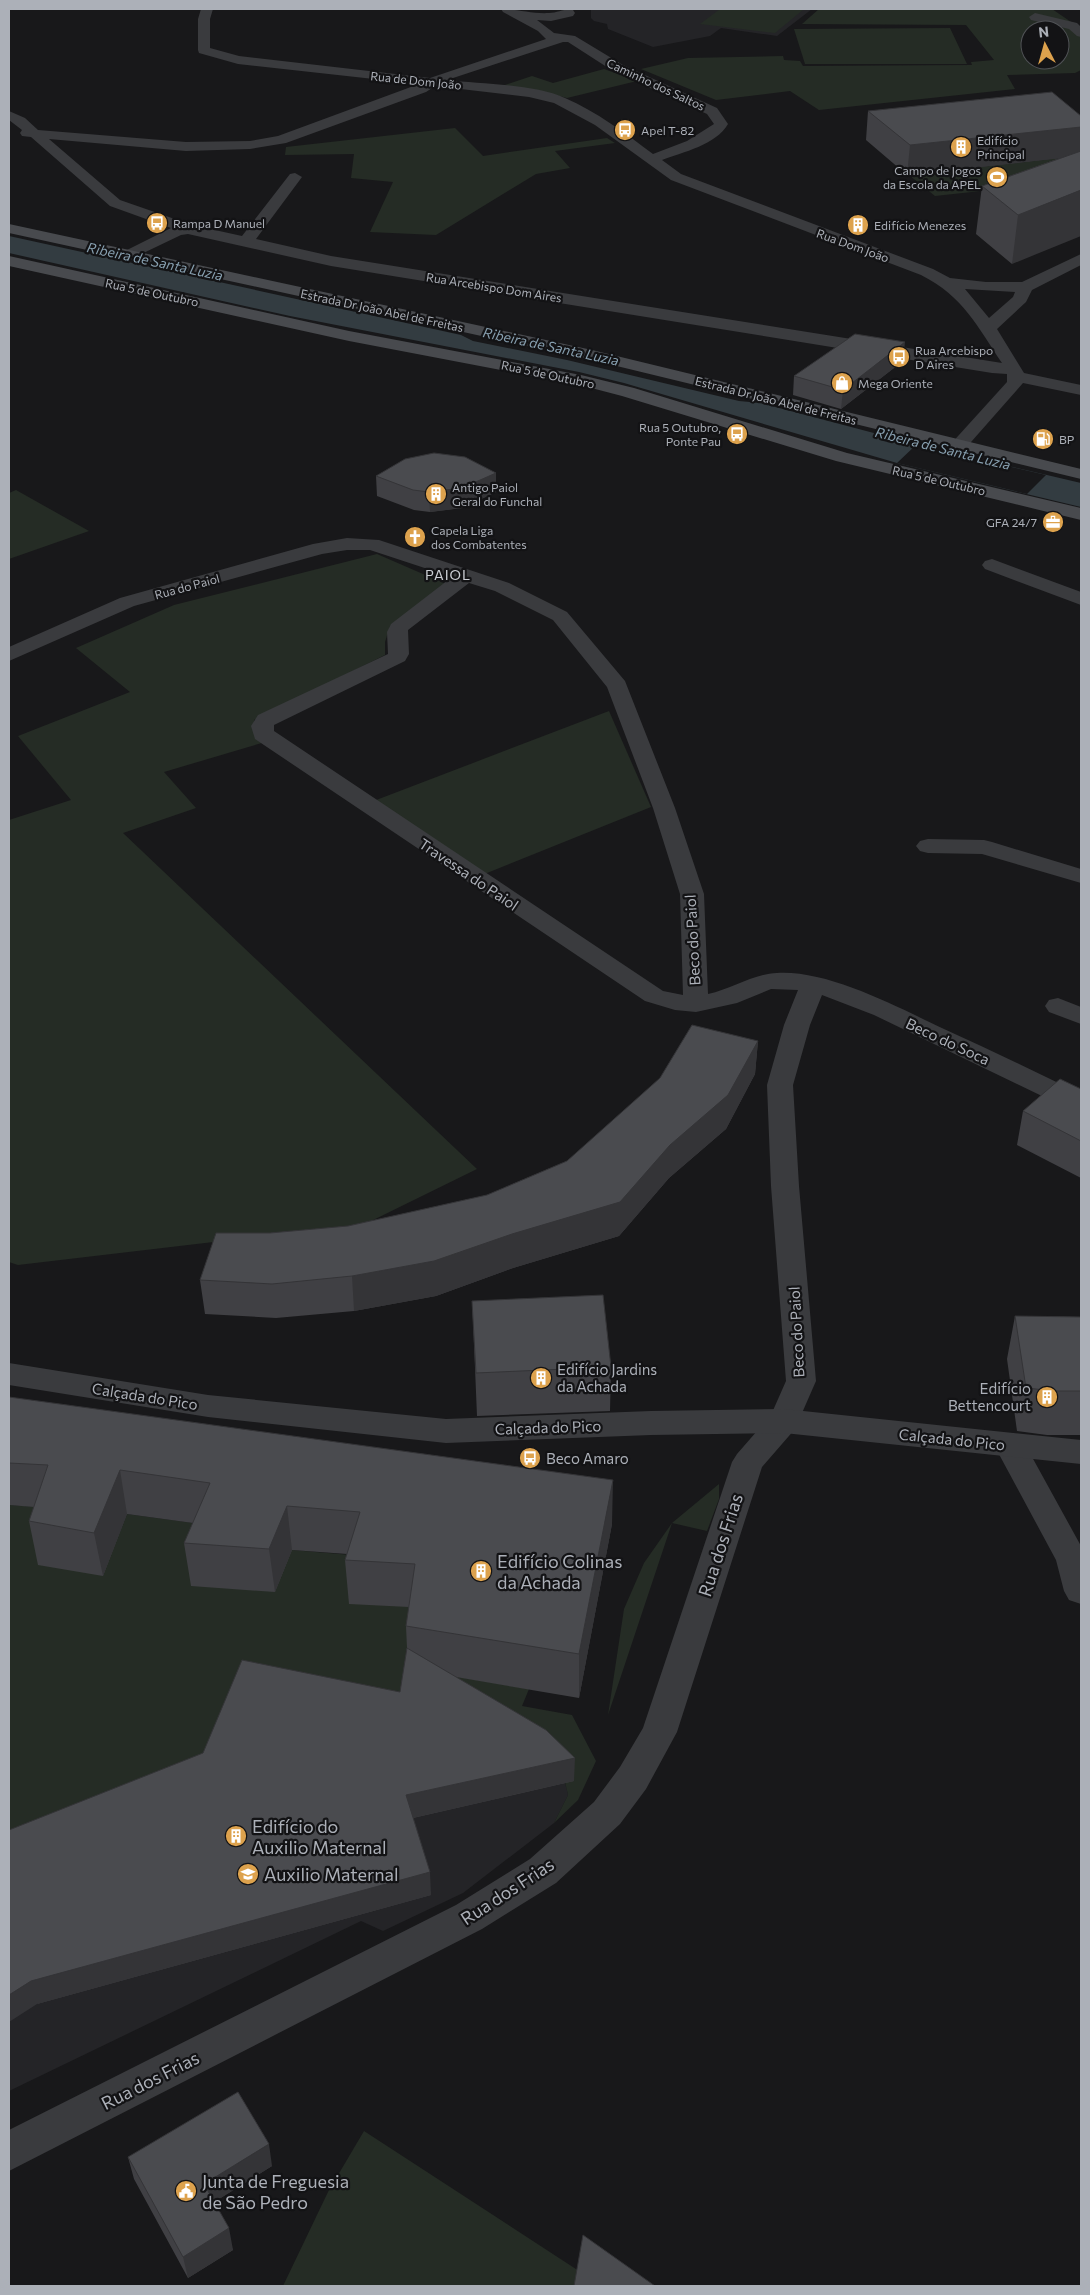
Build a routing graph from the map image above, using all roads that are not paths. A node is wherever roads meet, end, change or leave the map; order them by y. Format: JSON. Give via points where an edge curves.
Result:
{"nodes":[{"id":1,"x":207,"y":9,"type":"edge"},
{"id":2,"x":507,"y":9,"type":"edge"},
{"id":3,"x":521,"y":16,"type":"junction"},
{"id":4,"x":1035,"y":17,"type":"dead end"},
{"id":5,"x":571,"y":20,"type":"edge"},
{"id":6,"x":542,"y":28,"type":"junction"},
{"id":7,"x":1081,"y":33,"type":"edge"},
{"id":8,"x":570,"y":41,"type":"junction"},
{"id":9,"x":432,"y":82,"type":"junction"},
{"id":10,"x":9,"y":115,"type":"edge"},
{"id":11,"x":9,"y":132,"type":"edge"},
{"id":12,"x":32,"y":134,"type":"junction"},
{"id":13,"x":652,"y":159,"type":"junction"},
{"id":14,"x":295,"y":177,"type":"dead end"},
{"id":15,"x":9,"y":228,"type":"edge"},
{"id":16,"x":188,"y":229,"type":"junction"},
{"id":17,"x":245,"y":243,"type":"junction"},
{"id":18,"x":128,"y":255,"type":"junction"},
{"id":19,"x":1081,"y":259,"type":"edge"},
{"id":20,"x":9,"y":261,"type":"edge"},
{"id":21,"x":945,"y":282,"type":"junction"},
{"id":22,"x":1025,"y":287,"type":"junction"},
{"id":23,"x":1004,"y":288,"type":"junction"},
{"id":24,"x":968,"y":303,"type":"junction"},
{"id":25,"x":1010,"y":307,"type":"junction"},
{"id":26,"x":987,"y":329,"type":"junction"},
{"id":27,"x":1016,"y":373,"type":"junction"},
{"id":28,"x":1081,"y":390,"type":"edge"},
{"id":29,"x":958,"y":446,"type":"junction"},
{"id":30,"x":1081,"y":474,"type":"edge"},
{"id":31,"x":920,"y":476,"type":"junction"},
{"id":32,"x":1081,"y":514,"type":"edge"},
{"id":33,"x":992,"y":565,"type":"dead end"},
{"id":34,"x":465,"y":576,"type":"junction"},
{"id":35,"x":1081,"y":599,"type":"edge"},
{"id":36,"x":9,"y":655,"type":"edge"},
{"id":37,"x":928,"y":846,"type":"dead end"},
{"id":38,"x":1081,"y":876,"type":"edge"},
{"id":39,"x":812,"y":985,"type":"junction"},
{"id":40,"x":696,"y":1004,"type":"junction"},
{"id":41,"x":1058,"y":1006,"type":"dead end"},
{"id":42,"x":1081,"y":1016,"type":"edge"},
{"id":43,"x":1081,"y":1104,"type":"edge"},
{"id":44,"x":12,"y":1376,"type":"edge"},
{"id":45,"x":784,"y":1421,"type":"junction"},
{"id":46,"x":1010,"y":1445,"type":"junction"},
{"id":47,"x":1081,"y":1452,"type":"edge"},
{"id":48,"x":1081,"y":1591,"type":"edge"},
{"id":49,"x":9,"y":2151,"type":"edge"}],
"edges":[{"from":1,"to":9,"type":"street","name":"Rua de Dom João","via":[[204,50],[238,60]]},
{"from":2,"to":3,"type":"street"},
{"from":3,"to":5,"type":"street"},
{"from":3,"to":6,"type":"street"},
{"from":4,"to":7,"type":"street","via":[[1073,26]]},
{"from":5,"to":6,"type":"street"},
{"from":5,"to":8,"type":"street","via":[[582,34]]},
{"from":6,"to":8,"type":"street","via":[[547,34]]},
{"from":8,"to":9,"type":"street"},
{"from":8,"to":13,"type":"street","name":"Caminho dos Saltos","via":[[618,68],[712,111],[721,124],[718,130],[692,144]]},
{"from":9,"to":12,"type":"street","via":[[421,90],[323,125],[280,140],[252,145],[198,146]]},
{"from":9,"to":13,"type":"street","name":"Rua de Dom João","via":[[529,93],[559,100],[600,122]]},
{"from":10,"to":12,"type":"street","name":"Rua Arcebispo Dom Aires"},
{"from":11,"to":12,"type":"street"},
{"from":12,"to":16,"type":"street","name":"Rua Arcebispo Dom Aires","via":[[115,203]]},
{"from":13,"to":21,"type":"street","name":"Rua Dom João","via":[[676,177],[919,268]]},
{"from":14,"to":17,"type":"street"},
{"from":15,"to":18,"type":"main road","name":"Estrada Dr João Abel de Freitas"},
{"from":16,"to":17,"type":"street","name":"Rua Arcebispo Dom Aires"},
{"from":16,"to":18,"type":"street","via":[[177,231]]},
{"from":17,"to":27,"type":"street","name":"Rua Arcebispo Dom Aires","via":[[351,264]]},
{"from":18,"to":29,"type":"main road","name":"Estrada Dr João Abel de Freitas","via":[[741,390]]},
{"from":19,"to":22,"type":"street"},
{"from":20,"to":31,"type":"main road","name":"Rua 5 de Outubro","via":[[349,336],[581,380],[842,457]]},
{"from":21,"to":23,"type":"street"},
{"from":21,"to":24,"type":"street","name":"Rua Dom João"},
{"from":22,"to":23,"type":"street"},
{"from":22,"to":25,"type":"street","via":[[1020,298]]},
{"from":23,"to":24,"type":"street"},
{"from":24,"to":25,"type":"street"},
{"from":24,"to":26,"type":"street","name":"Rua Dom João"},
{"from":25,"to":26,"type":"street"},
{"from":26,"to":27,"type":"street","name":"Rua Dom João"},
{"from":27,"to":28,"type":"street","name":"Rua Arcebispo Dom Aires"},
{"from":27,"to":29,"type":"street","via":[[1015,383]]},
{"from":29,"to":30,"type":"main road","name":"Estrada Dr João Abel de Freitas"},
{"from":29,"to":31,"type":"main road"},
{"from":31,"to":32,"type":"main road","name":"Rua 5 de Outubro"},
{"from":33,"to":35,"type":"street"},
{"from":34,"to":36,"type":"street","name":"Rua do Paiol","via":[[372,544],[320,548],[127,602]]},
{"from":34,"to":40,"type":"street","name":"Beco do Paiol","via":[[502,587],[560,616],[617,686],[664,808],[692,894]]},
{"from":34,"to":40,"type":"street","name":"Travessa do Paiol","via":[[398,628],[398,656],[266,720],[262,726],[263,734],[654,996]]},
{"from":37,"to":38,"type":"street","via":[[984,847]]},
{"from":39,"to":40,"type":"street","name":"Beco do Paiol","via":[[793,981],[760,982],[721,1000]]},
{"from":39,"to":43,"type":"street","name":"Beco do Soca","via":[[900,1017]]},
{"from":39,"to":45,"type":"street","name":"Beco do Paiol","via":[[780,1085],[801,1380]]},
{"from":41,"to":42,"type":"street"},
{"from":44,"to":45,"type":"street","name":"Calçada do Pico","via":[[208,1406],[446,1431]]},
{"from":45,"to":46,"type":"street","name":"Calçada do Pico"},
{"from":45,"to":49,"type":"street","name":"Rua dos Frias","via":[[748,1462],[659,1732],[633,1778],[607,1813],[543,1871],[469,1917]]},
{"from":46,"to":47,"type":"street","name":"Calçada do Pico"},
{"from":46,"to":48,"type":"street","via":[[1072,1560]]}]}
